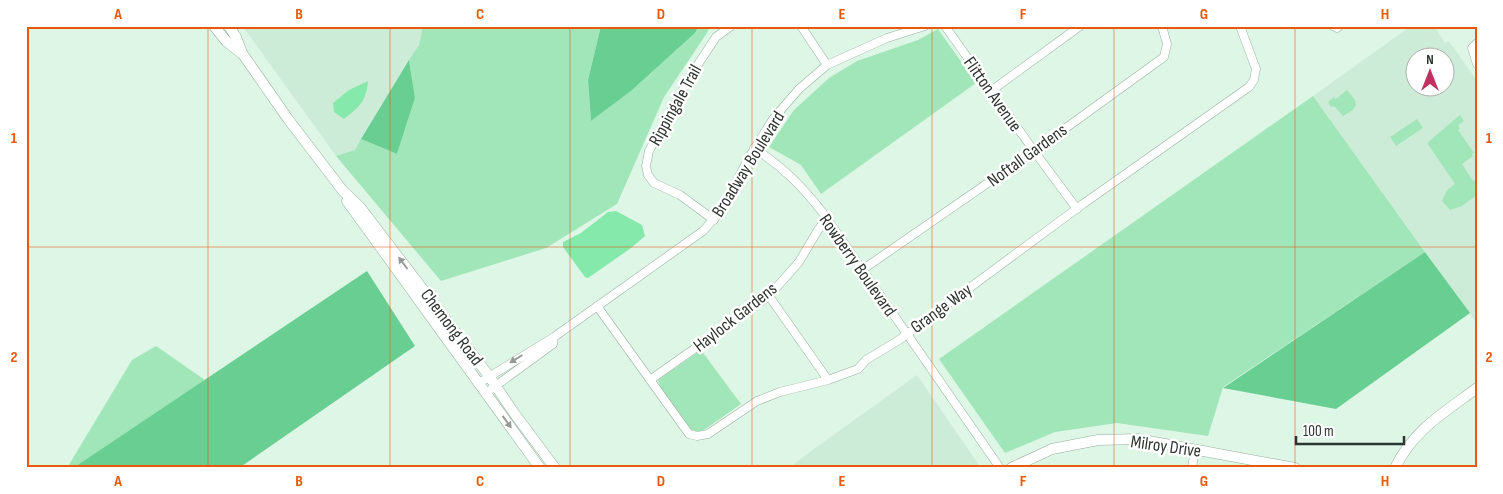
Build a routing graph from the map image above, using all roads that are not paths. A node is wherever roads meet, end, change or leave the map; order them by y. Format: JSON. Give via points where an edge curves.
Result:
{"nodes":[{"id":1,"x":214,"y":26,"type":"edge"},
{"id":2,"x":228,"y":26,"type":"edge"},
{"id":3,"x":731,"y":26,"type":"edge"},
{"id":4,"x":801,"y":26,"type":"edge"},
{"id":5,"x":925,"y":26,"type":"edge"},
{"id":6,"x":945,"y":26,"type":"edge"},
{"id":7,"x":1080,"y":26,"type":"edge"},
{"id":8,"x":1162,"y":26,"type":"edge"},
{"id":9,"x":1240,"y":26,"type":"edge"},
{"id":10,"x":1333,"y":26,"type":"edge"},
{"id":11,"x":1338,"y":26,"type":"edge"},
{"id":12,"x":1477,"y":43,"type":"edge"},
{"id":13,"x":242,"y":53,"type":"junction"},
{"id":14,"x":1477,"y":64,"type":"edge"},
{"id":15,"x":827,"y":65,"type":"junction"},
{"id":16,"x":991,"y":91,"type":"junction"},
{"id":17,"x":754,"y":148,"type":"junction"},
{"id":18,"x":1034,"y":151,"type":"junction"},
{"id":19,"x":343,"y":191,"type":"junction"},
{"id":20,"x":1077,"y":209,"type":"junction"},
{"id":21,"x":827,"y":218,"type":"junction"},
{"id":22,"x":714,"y":220,"type":"junction"},
{"id":23,"x":862,"y":270,"type":"junction"},
{"id":24,"x":769,"y":296,"type":"junction"},
{"id":25,"x":597,"y":306,"type":"junction"},
{"id":26,"x":906,"y":333,"type":"junction"},
{"id":27,"x":554,"y":337,"type":"junction"},
{"id":28,"x":489,"y":376,"type":"junction"},
{"id":29,"x":650,"y":380,"type":"junction"},
{"id":30,"x":828,"y":380,"type":"junction"},
{"id":31,"x":479,"y":383,"type":"junction"},
{"id":32,"x":496,"y":386,"type":"junction"},
{"id":33,"x":1477,"y":388,"type":"edge"},
{"id":34,"x":486,"y":393,"type":"junction"},
{"id":35,"x":1195,"y":450,"type":"junction"},
{"id":36,"x":540,"y":468,"type":"edge"},
{"id":37,"x":555,"y":468,"type":"edge"},
{"id":38,"x":1000,"y":468,"type":"edge"},
{"id":39,"x":1011,"y":468,"type":"edge"},
{"id":40,"x":1192,"y":468,"type":"edge"},
{"id":41,"x":1296,"y":468,"type":"edge"},
{"id":42,"x":1395,"y":468,"type":"edge"}],
"edges":[{"from":1,"to":13,"type":"main road","name":"Chemong Road","via":[[226,42]]},
{"from":2,"to":13,"type":"main road","name":"Chemong Road"},
{"from":3,"to":22,"type":"street","name":"Rippingale Trail","via":[[716,37],[691,75],[649,151],[646,166],[654,183],[680,195]]},
{"from":4,"to":15,"type":"street"},
{"from":5,"to":15,"type":"street","name":"Broadway Boulevard","via":[[887,38]]},
{"from":6,"to":16,"type":"street","name":"Flitton Avenue"},
{"from":7,"to":16,"type":"street"},
{"from":8,"to":18,"type":"street","name":"Noftall Gardens","via":[[1167,44],[1164,57]]},
{"from":9,"to":20,"type":"street","name":"Grange Way","via":[[1256,69],[1249,87]]},
{"from":10,"to":11,"type":"street"},
{"from":12,"to":14,"type":"street","via":[[1472,48]]},
{"from":13,"to":19,"type":"main road","name":"Chemong Road"},
{"from":15,"to":17,"type":"street","name":"Broadway Boulevard","via":[[799,89]]},
{"from":16,"to":18,"type":"street","name":"Flitton Avenue"},
{"from":17,"to":21,"type":"street","name":"Rowberry Boulevard","via":[[802,186]]},
{"from":17,"to":22,"type":"street","name":"Broadway Boulevard"},
{"from":18,"to":20,"type":"street","name":"Flitton Avenue"},
{"from":18,"to":23,"type":"street","name":"Noftall Gardens"},
{"from":28,"to":19,"type":"main road","name":"Chemong Road","one_way":true,"via":[[360,207]]},
{"from":19,"to":31,"type":"main road","name":"Chemong Road","via":[[346,200]]},
{"from":20,"to":26,"type":"street","name":"Grange Way"},
{"from":21,"to":23,"type":"street","name":"Rowberry Boulevard"},
{"from":21,"to":24,"type":"street","name":"Haylock Gardens","via":[[799,262]]},
{"from":22,"to":25,"type":"street","name":"Broadway Boulevard"},
{"from":23,"to":26,"type":"street","name":"Rowberry Boulevard"},
{"from":24,"to":29,"type":"street","name":"Haylock Gardens"},
{"from":24,"to":30,"type":"street"},
{"from":25,"to":27,"type":"street","name":"Broadway Boulevard"},
{"from":25,"to":29,"type":"street","name":"Grange Way"},
{"from":26,"to":30,"type":"street","name":"Grange Way","via":[[858,369]]},
{"from":26,"to":38,"type":"street","name":"Rowberry Boulevard"},
{"from":27,"to":28,"type":"street","name":"Broadway Boulevard","one_way":true},
{"from":27,"to":32,"type":"street","name":"Broadway Boulevard","via":[[553,344]]},
{"from":28,"to":31,"type":"street","name":"Broadway Boulevard"},
{"from":28,"to":32,"type":"main road","name":"Chemong Road"},
{"from":29,"to":30,"type":"street","name":"Grange Way","via":[[689,434],[697,436],[708,434],[757,400]]},
{"from":31,"to":34,"type":"main road","name":"Chemong Road"},
{"from":32,"to":34,"type":"street","name":"Broadway Boulevard"},
{"from":32,"to":37,"type":"main road","name":"Chemong Road"},
{"from":33,"to":42,"type":"main road","via":[[1421,430]]},
{"from":34,"to":36,"type":"main road","name":"Chemong Road","one_way":true},
{"from":35,"to":39,"type":"main road","name":"Milroy Drive","via":[[1138,439],[1098,440],[1052,450]]},
{"from":35,"to":40,"type":"street"},
{"from":35,"to":41,"type":"main road","name":"Milroy Drive"}]}
